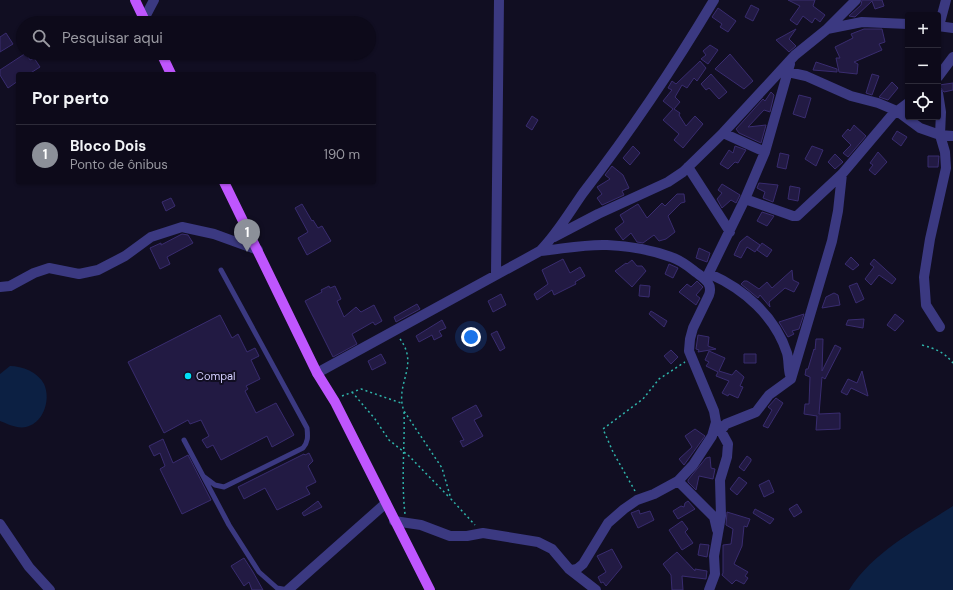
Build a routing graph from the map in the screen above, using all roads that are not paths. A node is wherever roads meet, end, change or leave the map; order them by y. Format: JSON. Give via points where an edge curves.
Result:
{"nodes":[{"id":1,"x":135,"y":0,"type":"edge"},
{"id":2,"x":154,"y":0,"type":"edge"},
{"id":3,"x":498,"y":0,"type":"edge"},
{"id":4,"x":714,"y":0,"type":"edge"},
{"id":5,"x":856,"y":0,"type":"edge"},
{"id":6,"x":946,"y":0,"type":"edge"},
{"id":7,"x":143,"y":16,"type":"edge"},
{"id":8,"x":147,"y":16,"type":"edge"},
{"id":9,"x":941,"y":19,"type":"edge"},
{"id":10,"x":905,"y":24,"type":"edge"},
{"id":11,"x":941,"y":26,"type":"edge"},
{"id":12,"x":953,"y":28,"type":"edge"},
{"id":13,"x":826,"y":30,"type":"junction"},
{"id":14,"x":953,"y":57,"type":"edge"},
{"id":15,"x":164,"y":60,"type":"edge"},
{"id":16,"x":789,"y":67,"type":"junction"},
{"id":17,"x":170,"y":72,"type":"edge"},
{"id":18,"x":941,"y":73,"type":"edge"},
{"id":19,"x":905,"y":105,"type":"edge"},
{"id":20,"x":897,"y":111,"type":"junction"},
{"id":21,"x":941,"y":120,"type":"edge"},
{"id":22,"x":724,"y":133,"type":"junction"},
{"id":23,"x":940,"y":135,"type":"junction"},
{"id":24,"x":953,"y":136,"type":"edge"},
{"id":25,"x":765,"y":152,"type":"junction"},
{"id":26,"x":688,"y":167,"type":"junction"},
{"id":27,"x":842,"y":174,"type":"junction"},
{"id":28,"x":225,"y":184,"type":"edge"},
{"id":29,"x":745,"y":198,"type":"junction"},
{"id":30,"x":730,"y":232,"type":"junction"},
{"id":31,"x":552,"y":238,"type":"junction"},
{"id":32,"x":258,"y":250,"type":"junction"},
{"id":33,"x":540,"y":251,"type":"junction"},
{"id":34,"x":221,"y":270,"type":"dead end"},
{"id":35,"x":496,"y":274,"type":"junction"},
{"id":36,"x":708,"y":277,"type":"junction"},
{"id":37,"x":1,"y":289,"type":"edge"},
{"id":38,"x":940,"y":327,"type":"dead end"},
{"id":39,"x":317,"y":373,"type":"junction"},
{"id":40,"x":791,"y":379,"type":"junction"},
{"id":41,"x":719,"y":426,"type":"junction"},
{"id":42,"x":184,"y":440,"type":"dead end"},
{"id":43,"x":203,"y":476,"type":"junction"},
{"id":44,"x":678,"y":481,"type":"junction"},
{"id":45,"x":386,"y":503,"type":"junction"},
{"id":46,"x":394,"y":521,"type":"junction"},
{"id":47,"x":0,"y":524,"type":"edge"},
{"id":48,"x":718,"y":538,"type":"junction"},
{"id":49,"x":572,"y":570,"type":"junction"},
{"id":50,"x":50,"y":590,"type":"edge"},
{"id":51,"x":288,"y":590,"type":"edge"},
{"id":52,"x":430,"y":590,"type":"edge"},
{"id":53,"x":596,"y":590,"type":"edge"},
{"id":54,"x":709,"y":590,"type":"edge"}],
"edges":[{"from":1,"to":7,"type":"main road"},
{"from":2,"to":8,"type":"street"},
{"from":3,"to":35,"type":"street"},
{"from":4,"to":31,"type":"street","via":[[644,112]]},
{"from":5,"to":13,"type":"street"},
{"from":6,"to":9,"type":"street"},
{"from":10,"to":13,"type":"street","via":[[862,22]]},
{"from":11,"to":12,"type":"street"},
{"from":13,"to":16,"type":"street","via":[[795,55]]},
{"from":14,"to":18,"type":"street"},
{"from":15,"to":17,"type":"main road"},
{"from":16,"to":20,"type":"street","via":[[852,96]]},
{"from":16,"to":22,"type":"street"},
{"from":16,"to":25,"type":"street"},
{"from":19,"to":20,"type":"street"},
{"from":20,"to":23,"type":"street","via":[[920,128]]},
{"from":20,"to":27,"type":"street"},
{"from":21,"to":23,"type":"street"},
{"from":22,"to":25,"type":"street"},
{"from":22,"to":26,"type":"street"},
{"from":23,"to":24,"type":"street"},
{"from":23,"to":38,"type":"street","via":[[946,168],[924,277],[926,305]]},
{"from":25,"to":29,"type":"street"},
{"from":26,"to":30,"type":"street"},
{"from":26,"to":31,"type":"street","via":[[668,182]]},
{"from":27,"to":29,"type":"street","via":[[795,216]]},
{"from":27,"to":40,"type":"street","via":[[832,241]]},
{"from":28,"to":32,"type":"main road"},
{"from":29,"to":30,"type":"street"},
{"from":30,"to":36,"type":"street"},
{"from":31,"to":33,"type":"street"},
{"from":32,"to":37,"type":"street","via":[[214,234],[182,227],[151,238],[98,270],[79,274],[49,268]]},
{"from":32,"to":39,"type":"main road"},
{"from":33,"to":35,"type":"street"},
{"from":33,"to":36,"type":"street","via":[[607,245],[672,257]]},
{"from":34,"to":43,"type":"lane","via":[[307,428],[308,436],[303,448],[224,487],[215,485]]},
{"from":35,"to":39,"type":"street"},
{"from":36,"to":40,"type":"street","via":[[736,287],[761,309],[788,354]]},
{"from":36,"to":41,"type":"street","via":[[711,290],[692,333],[690,351]]},
{"from":39,"to":45,"type":"main road","via":[[335,402]]},
{"from":40,"to":41,"type":"street","via":[[769,395],[756,412]]},
{"from":41,"to":44,"type":"street","via":[[693,465]]},
{"from":41,"to":48,"type":"street","via":[[728,444],[728,451],[720,480]]},
{"from":42,"to":43,"type":"lane"},
{"from":43,"to":51,"type":"lane","via":[[229,525],[259,572],[277,588]]},
{"from":44,"to":48,"type":"street","via":[[714,517]]},
{"from":44,"to":49,"type":"street","via":[[637,500],[608,523],[588,558],[577,569]]},
{"from":45,"to":46,"type":"main road"},
{"from":45,"to":51,"type":"street"},
{"from":46,"to":49,"type":"street","via":[[421,525],[450,536],[483,533],[522,538],[547,545]]},
{"from":46,"to":52,"type":"main road"},
{"from":47,"to":50,"type":"street","via":[[32,571]]},
{"from":48,"to":54,"type":"street","via":[[714,556],[715,574]]},
{"from":49,"to":53,"type":"street"}]}
